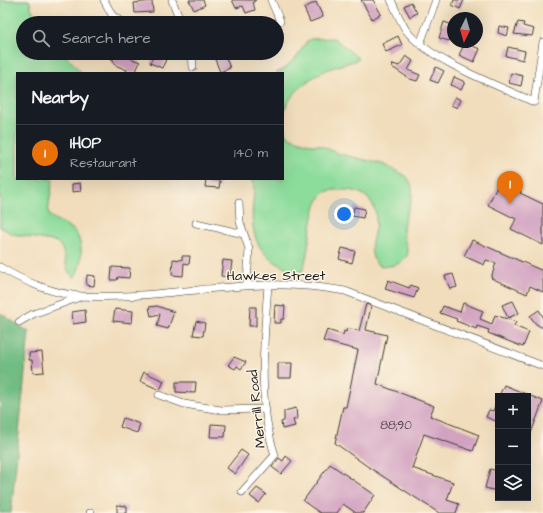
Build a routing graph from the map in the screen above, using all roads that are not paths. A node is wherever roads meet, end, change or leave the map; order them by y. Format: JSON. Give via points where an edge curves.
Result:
{"nodes":[{"id":1,"x":104,"y":0,"type":"edge"},
{"id":2,"x":172,"y":0,"type":"edge"},
{"id":3,"x":271,"y":0,"type":"edge"},
{"id":4,"x":391,"y":0,"type":"edge"},
{"id":5,"x":436,"y":0,"type":"edge"},
{"id":6,"x":113,"y":16,"type":"edge"},
{"id":7,"x":177,"y":16,"type":"edge"},
{"id":8,"x":278,"y":16,"type":"edge"},
{"id":9,"x":543,"y":42,"type":"edge"},
{"id":10,"x":420,"y":44,"type":"junction"},
{"id":11,"x":192,"y":60,"type":"edge"},
{"id":12,"x":193,"y":67,"type":"dead end"},
{"id":13,"x":239,"y":203,"type":"dead end"},
{"id":14,"x":196,"y":223,"type":"dead end"},
{"id":15,"x":244,"y":234,"type":"junction"},
{"id":16,"x":0,"y":267,"type":"edge"},
{"id":17,"x":247,"y":286,"type":"junction"},
{"id":18,"x":268,"y":286,"type":"junction"},
{"id":19,"x":82,"y":296,"type":"junction"},
{"id":20,"x":19,"y":322,"type":"dead end"},
{"id":21,"x":543,"y":366,"type":"edge"},
{"id":22,"x":159,"y":396,"type":"dead end"},
{"id":23,"x":266,"y":408,"type":"junction"},
{"id":24,"x":242,"y":492,"type":"dead end"}],
"edges":[{"from":1,"to":6,"type":"street"},
{"from":2,"to":7,"type":"street"},
{"from":3,"to":8,"type":"street"},
{"from":4,"to":10,"type":"street","via":[[406,30]]},
{"from":5,"to":10,"type":"street"},
{"from":9,"to":10,"type":"street","via":[[534,102],[454,65]]},
{"from":11,"to":12,"type":"street"},
{"from":13,"to":15,"type":"street","via":[[240,222]]},
{"from":14,"to":15,"type":"street"},
{"from":15,"to":17,"type":"street","via":[[249,249]]},
{"from":16,"to":19,"type":"street","name":"Hawkes Street","via":[[23,280],[62,293]]},
{"from":17,"to":18,"type":"street","name":"Hawkes Street"},
{"from":17,"to":19,"type":"street","name":"Hawkes Street"},
{"from":18,"to":21,"type":"street","name":"Hawkes Street","via":[[312,286],[345,291]]},
{"from":18,"to":23,"type":"street","name":"Merrill Road","via":[[263,377]]},
{"from":19,"to":20,"type":"street","via":[[33,314]]},
{"from":22,"to":23,"type":"street","via":[[184,404],[221,410]]},
{"from":23,"to":24,"type":"street","name":"Merrill Road","via":[[275,455]]}]}
